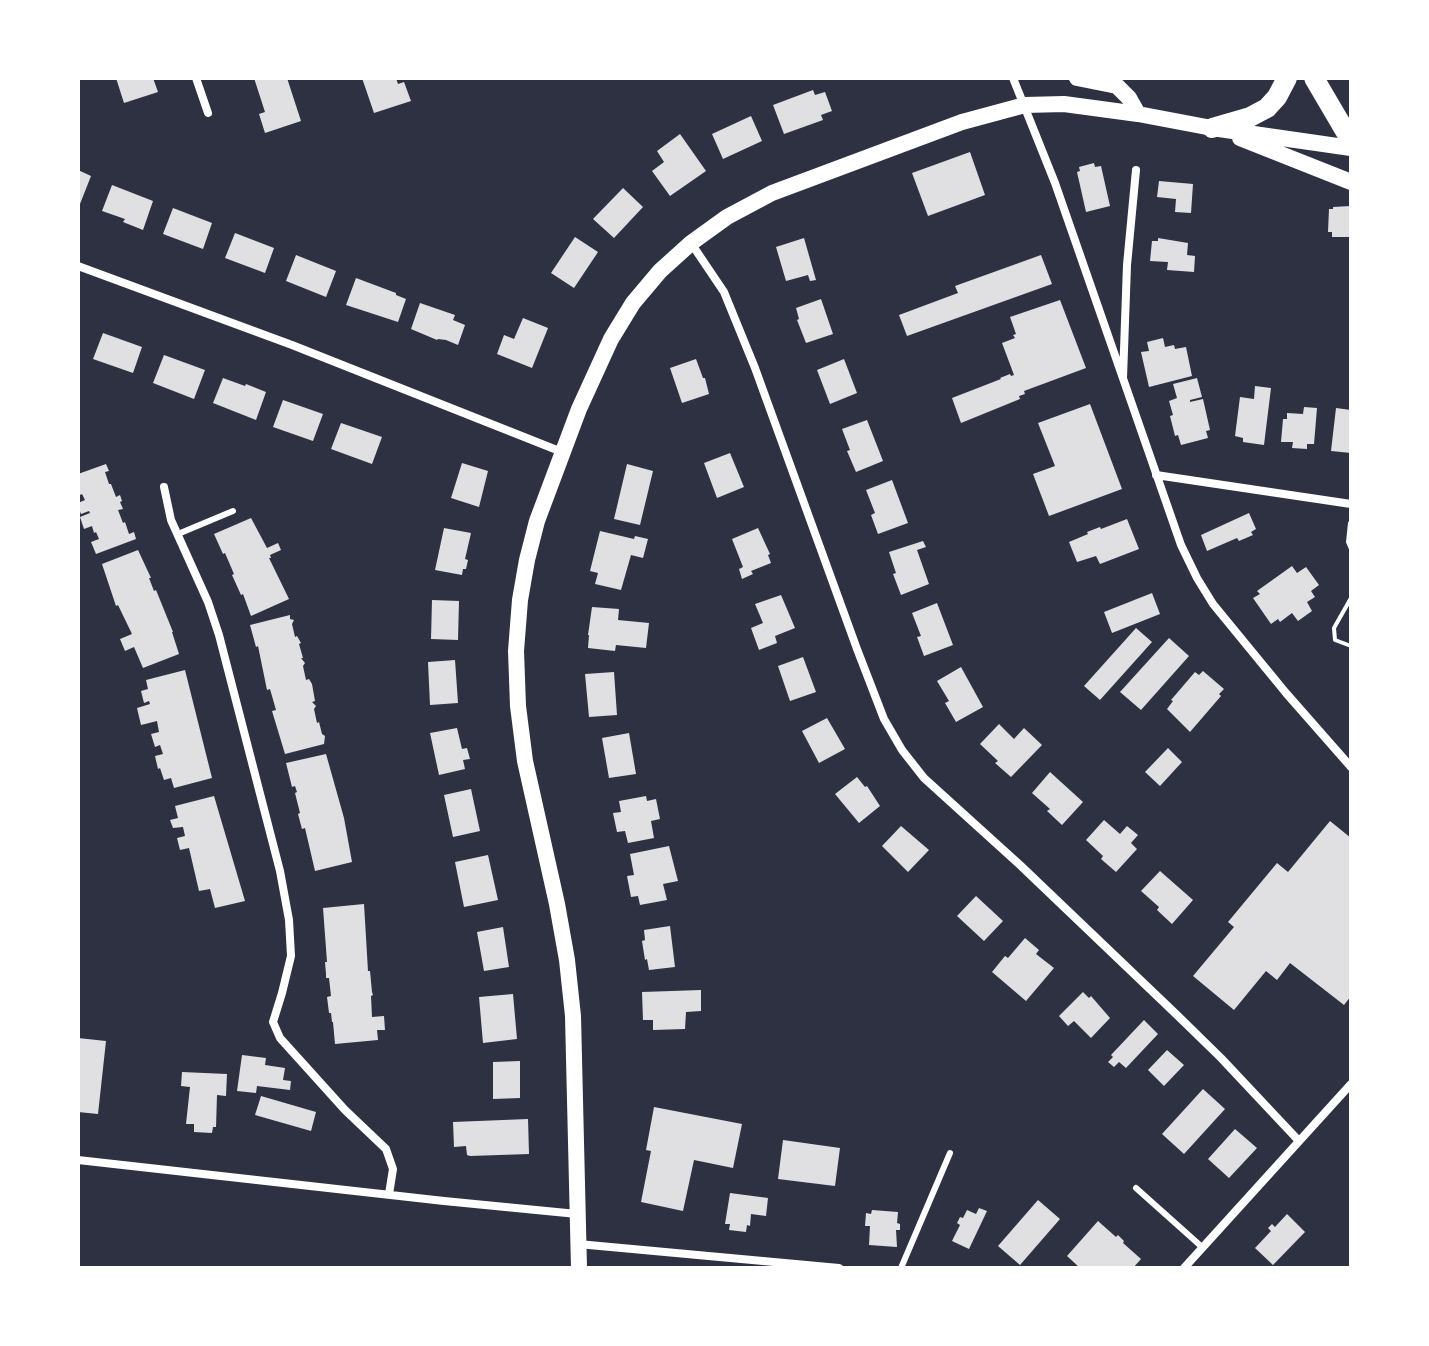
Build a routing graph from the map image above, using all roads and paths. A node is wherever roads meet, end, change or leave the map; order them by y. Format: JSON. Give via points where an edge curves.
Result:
{"nodes":[{"id":1,"x":196,"y":78,"type":"edge"},
{"id":2,"x":1013,"y":78,"type":"edge"},
{"id":3,"x":1077,"y":78,"type":"edge"},
{"id":4,"x":1287,"y":78,"type":"edge"},
{"id":5,"x":1314,"y":78,"type":"edge"},
{"id":6,"x":1025,"y":105,"type":"junction"},
{"id":7,"x":208,"y":113,"type":"dead end"},
{"id":8,"x":1138,"y":114,"type":"junction"},
{"id":9,"x":1212,"y":128,"type":"junction"},
{"id":10,"x":1351,"y":141,"type":"edge"},
{"id":11,"x":1351,"y":148,"type":"edge"},
{"id":12,"x":1136,"y":170,"type":"dead end"},
{"id":13,"x":1351,"y":182,"type":"edge"},
{"id":14,"x":691,"y":243,"type":"junction"},
{"id":15,"x":78,"y":266,"type":"edge"},
{"id":16,"x":1123,"y":382,"type":"junction"},
{"id":17,"x":562,"y":452,"type":"junction"},
{"id":18,"x":1156,"y":475,"type":"junction"},
{"id":19,"x":164,"y":487,"type":"dead end"},
{"id":20,"x":1351,"y":504,"type":"edge"},
{"id":21,"x":233,"y":511,"type":"dead end"},
{"id":22,"x":1350,"y":523,"type":"edge"},
{"id":23,"x":178,"y":534,"type":"junction"},
{"id":24,"x":1351,"y":549,"type":"edge"},
{"id":25,"x":1351,"y":598,"type":"edge"},
{"id":26,"x":1351,"y":646,"type":"edge"},
{"id":27,"x":1351,"y":767,"type":"edge"},
{"id":28,"x":1351,"y":1084,"type":"edge"},
{"id":29,"x":1299,"y":1141,"type":"junction"},
{"id":30,"x":950,"y":1153,"type":"dead end"},
{"id":31,"x":78,"y":1160,"type":"edge"},
{"id":32,"x":1136,"y":1188,"type":"dead end"},
{"id":33,"x":389,"y":1194,"type":"junction"},
{"id":34,"x":578,"y":1214,"type":"junction"},
{"id":35,"x":578,"y":1244,"type":"junction"},
{"id":36,"x":1202,"y":1247,"type":"junction"},
{"id":37,"x":579,"y":1268,"type":"edge"},
{"id":38,"x":839,"y":1268,"type":"edge"},
{"id":39,"x":901,"y":1268,"type":"edge"},
{"id":40,"x":1184,"y":1268,"type":"edge"}],
"edges":[{"from":1,"to":7,"type":"street"},
{"from":2,"to":6,"type":"street"},
{"from":3,"to":8,"type":"main road","via":[[1117,86]]},
{"from":4,"to":9,"type":"main road","via":[[1267,108]]},
{"from":5,"to":10,"type":"main road"},
{"from":6,"to":8,"type":"main road","via":[[1064,104]]},
{"from":6,"to":14,"type":"main road","via":[[962,122],[772,193]]},
{"from":6,"to":16,"type":"street"},
{"from":8,"to":9,"type":"main road"},
{"from":9,"to":11,"type":"main road"},
{"from":9,"to":13,"type":"main road"},
{"from":12,"to":16,"type":"street"},
{"from":14,"to":17,"type":"main road","via":[[633,303],[611,339]]},
{"from":14,"to":29,"type":"street","via":[[724,292],[884,719],[902,750],[924,778],[1199,1036]]},
{"from":15,"to":17,"type":"street"},
{"from":16,"to":18,"type":"street"},
{"from":17,"to":34,"type":"main road","via":[[527,560],[516,651],[525,761],[567,960]]},
{"from":18,"to":20,"type":"street"},
{"from":18,"to":27,"type":"street","via":[[1181,545],[1213,604]]},
{"from":19,"to":23,"type":"street"},
{"from":21,"to":23,"type":"lane"},
{"from":22,"to":24,"type":"path"},
{"from":23,"to":33,"type":"street","via":[[219,635],[280,871],[291,956],[273,1022],[280,1038],[386,1149],[393,1169]]},
{"from":25,"to":26,"type":"path","via":[[1334,628],[1335,640]]},
{"from":28,"to":29,"type":"street"},
{"from":29,"to":36,"type":"street"},
{"from":30,"to":39,"type":"lane"},
{"from":31,"to":33,"type":"street"},
{"from":32,"to":36,"type":"lane"},
{"from":33,"to":34,"type":"street"},
{"from":34,"to":35,"type":"main road"},
{"from":35,"to":37,"type":"main road"},
{"from":35,"to":38,"type":"street"},
{"from":36,"to":40,"type":"street"}]}
